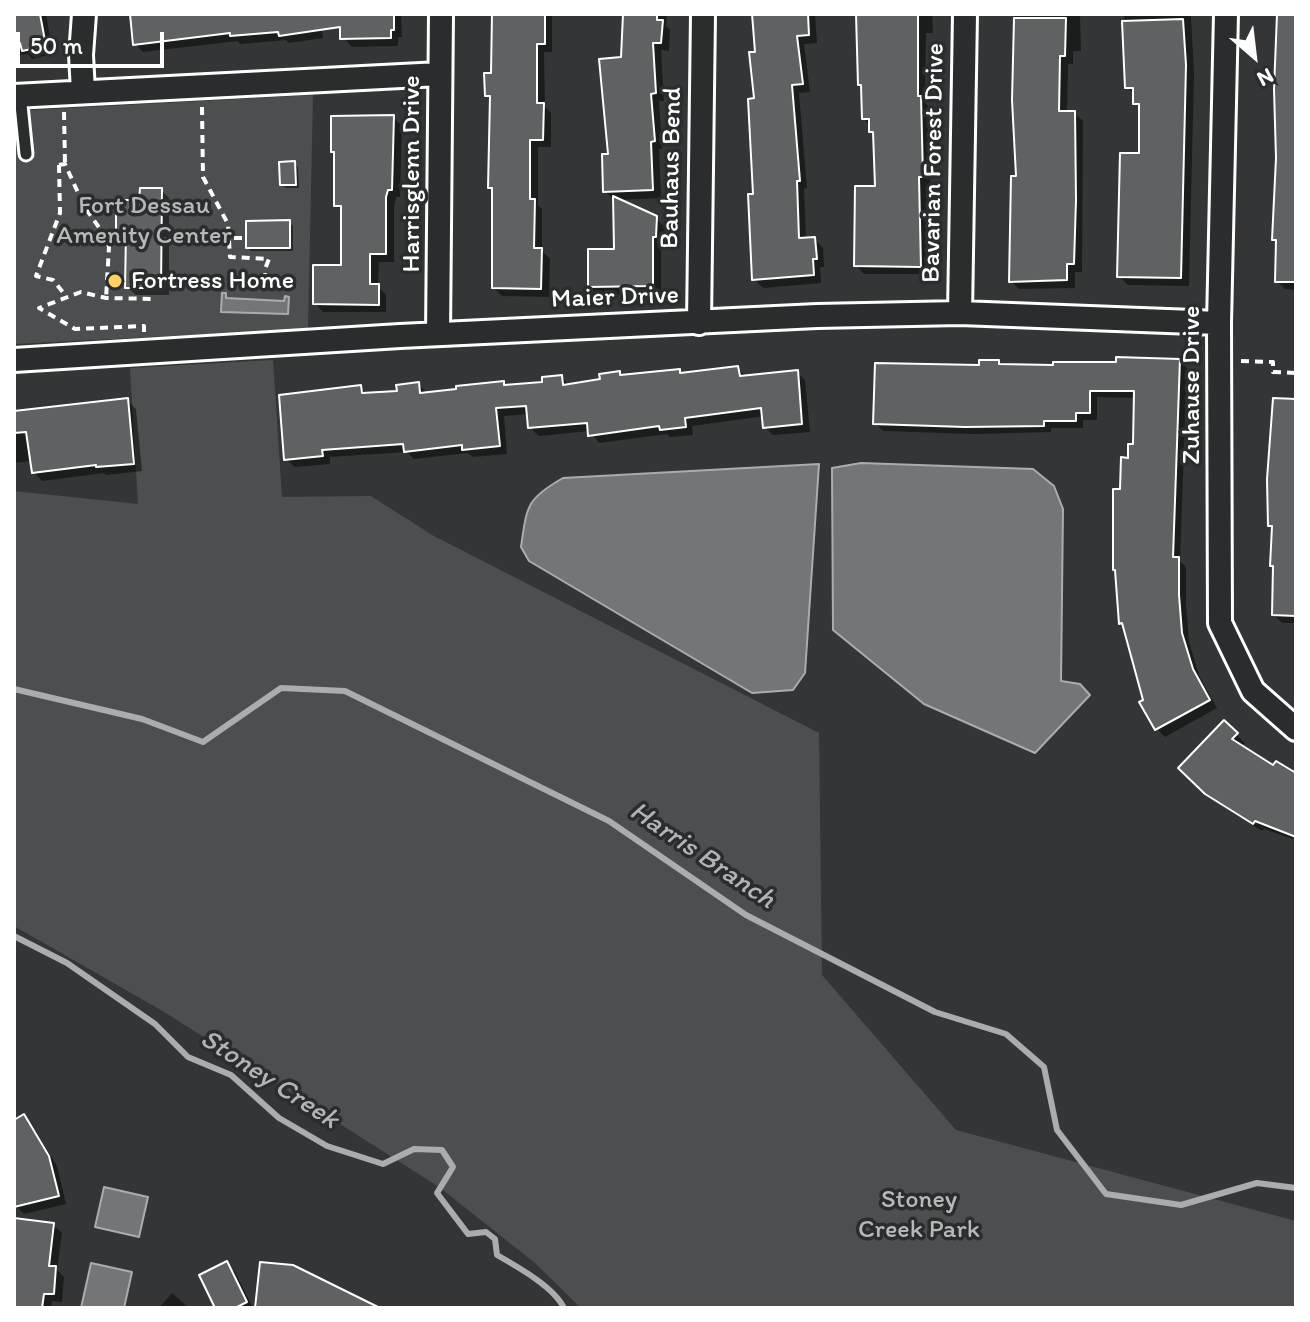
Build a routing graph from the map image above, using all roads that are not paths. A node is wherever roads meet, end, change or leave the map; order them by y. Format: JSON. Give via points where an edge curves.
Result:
{"nodes":[{"id":1,"x":84,"y":14,"type":"edge"},
{"id":2,"x":441,"y":14,"type":"edge"},
{"id":3,"x":703,"y":14,"type":"edge"},
{"id":4,"x":965,"y":14,"type":"edge"},
{"id":5,"x":1226,"y":14,"type":"edge"},
{"id":6,"x":440,"y":74,"type":"junction"},
{"id":7,"x":83,"y":91,"type":"junction"},
{"id":8,"x":17,"y":96,"type":"edge"},
{"id":9,"x":26,"y":154,"type":"dead end"},
{"id":10,"x":960,"y":313,"type":"junction"},
{"id":11,"x":699,"y":323,"type":"junction"},
{"id":12,"x":1219,"y":323,"type":"junction"},
{"id":13,"x":438,"y":334,"type":"junction"},
{"id":14,"x":14,"y":360,"type":"edge"},
{"id":15,"x":1296,"y":729,"type":"edge"}],
"edges":[{"from":1,"to":7,"type":"street"},
{"from":2,"to":6,"type":"street","name":"Harrisglenn Drive"},
{"from":3,"to":11,"type":"street","name":"Bauhaus Bend"},
{"from":4,"to":10,"type":"street","name":"Bavarian Forest Drive"},
{"from":5,"to":12,"type":"street","name":"Zuhause Drive"},
{"from":6,"to":7,"type":"street"},
{"from":6,"to":13,"type":"street","name":"Harrisglenn Drive"},
{"from":7,"to":8,"type":"street"},
{"from":8,"to":9,"type":"lane"},
{"from":10,"to":11,"type":"street","name":"Maier Drive"},
{"from":10,"to":12,"type":"street","name":"Maier Drive"},
{"from":11,"to":13,"type":"street","name":"Maier Drive"},
{"from":12,"to":15,"type":"street","name":"Zuhause Drive","via":[[1220,623],[1253,691]]},
{"from":13,"to":14,"type":"street","name":"Maier Drive"}]}
